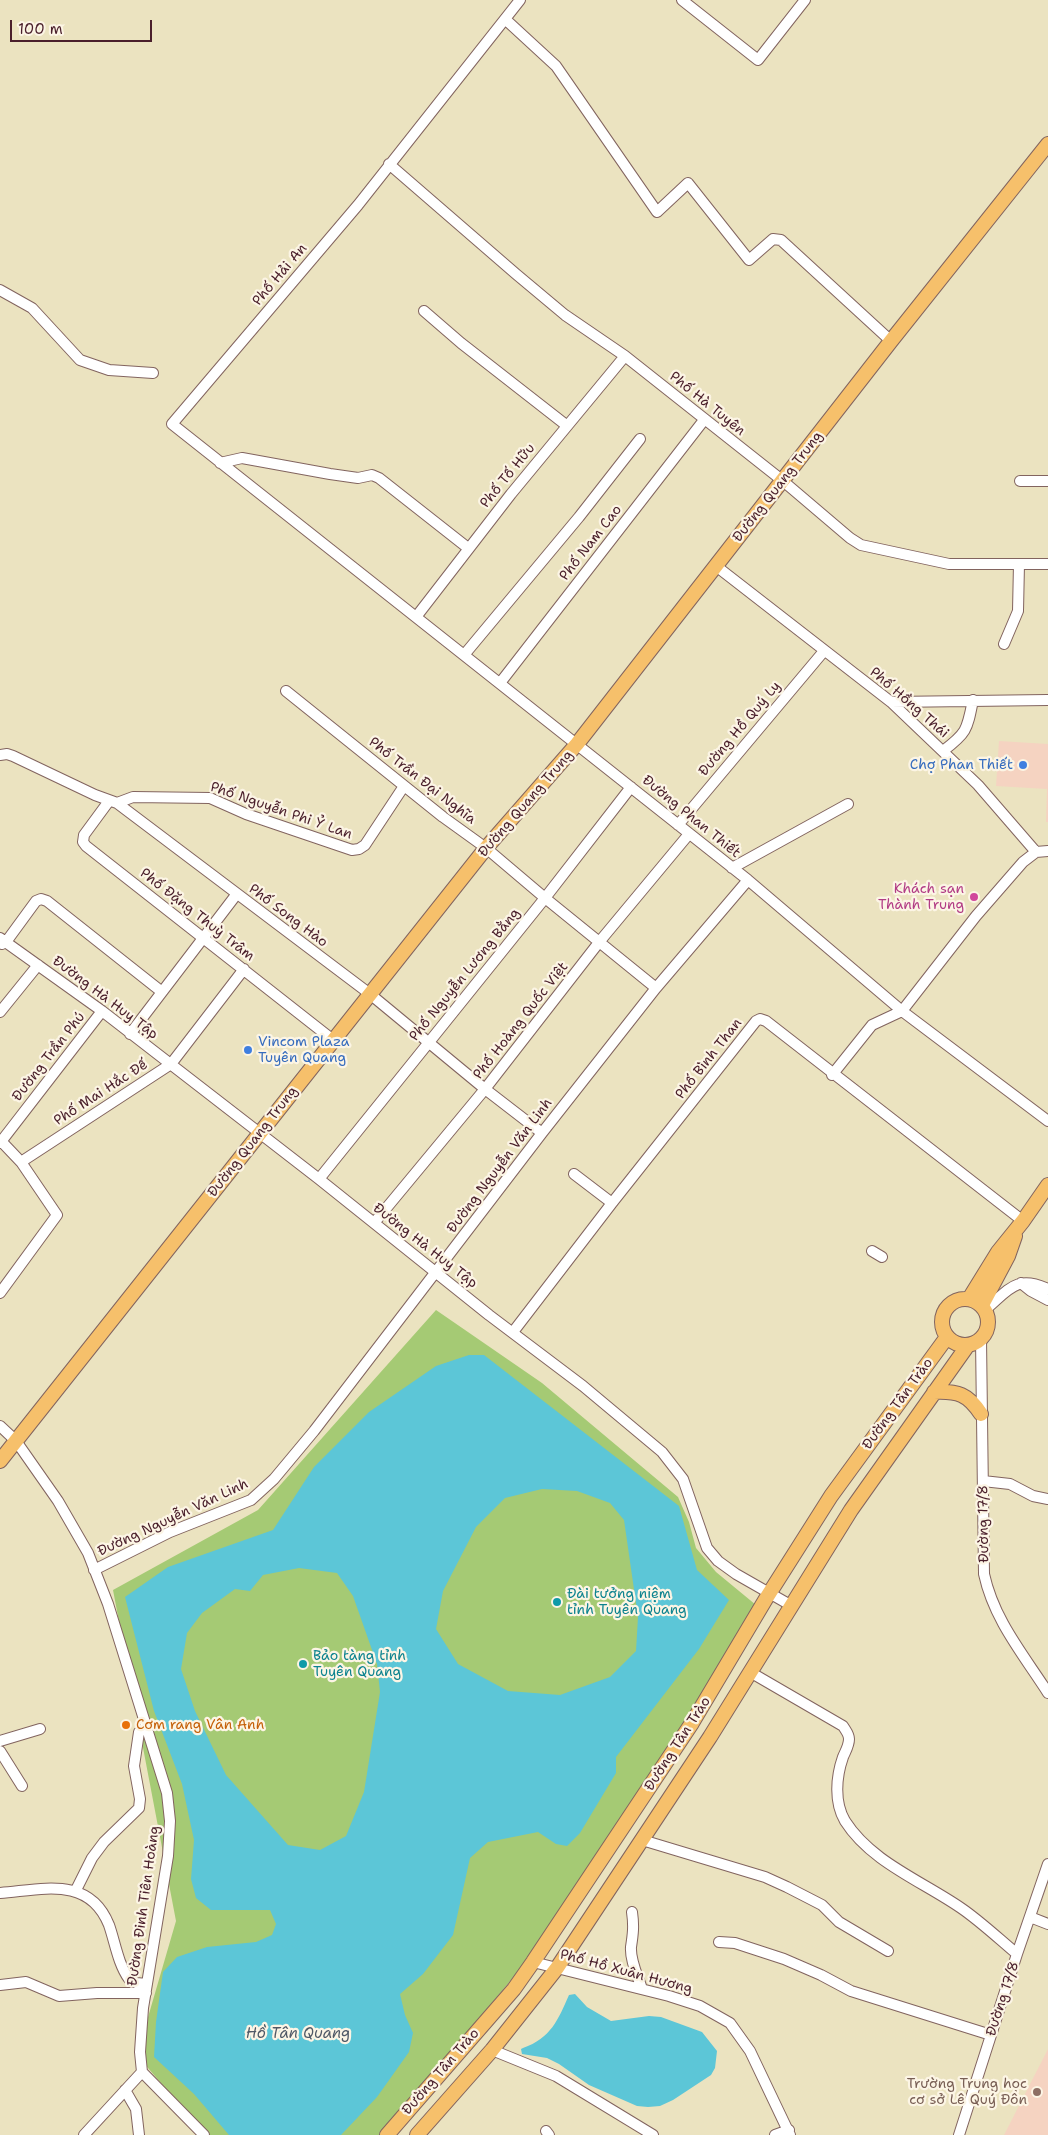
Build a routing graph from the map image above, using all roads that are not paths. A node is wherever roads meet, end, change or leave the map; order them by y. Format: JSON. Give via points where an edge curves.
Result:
{"nodes":[{"id":1,"x":520,"y":0,"type":"edge"},
{"id":2,"x":682,"y":0,"type":"edge"},
{"id":3,"x":805,"y":0,"type":"edge"},
{"id":4,"x":505,"y":19,"type":"junction"},
{"id":5,"x":1048,"y":144,"type":"edge"},
{"id":6,"x":389,"y":164,"type":"junction"},
{"id":7,"x":0,"y":290,"type":"edge"},
{"id":8,"x":424,"y":311,"type":"dead end"},
{"id":9,"x":891,"y":341,"type":"junction"},
{"id":10,"x":625,"y":356,"type":"junction"},
{"id":11,"x":153,"y":373,"type":"dead end"},
{"id":12,"x":704,"y":420,"type":"junction"},
{"id":13,"x":566,"y":425,"type":"junction"},
{"id":14,"x":640,"y":439,"type":"dead end"},
{"id":15,"x":220,"y":463,"type":"junction"},
{"id":16,"x":783,"y":481,"type":"junction"},
{"id":17,"x":1020,"y":481,"type":"dead end"},
{"id":18,"x":1048,"y":481,"type":"edge"},
{"id":19,"x":315,"y":537,"type":"joint"},
{"id":20,"x":468,"y":548,"type":"junction"},
{"id":21,"x":1019,"y":564,"type":"junction"},
{"id":22,"x":1048,"y":564,"type":"edge"},
{"id":23,"x":716,"y":566,"type":"junction"},
{"id":24,"x":416,"y":617,"type":"junction"},
{"id":25,"x":1004,"y":644,"type":"dead end"},
{"id":26,"x":824,"y":651,"type":"junction"},
{"id":27,"x":464,"y":655,"type":"junction"},
{"id":28,"x":500,"y":683,"type":"junction"},
{"id":29,"x":286,"y":691,"type":"dead end"},
{"id":30,"x":973,"y":700,"type":"junction"},
{"id":31,"x":1048,"y":700,"type":"edge"},
{"id":32,"x":891,"y":702,"type":"junction"},
{"id":33,"x":577,"y":744,"type":"junction"},
{"id":34,"x":942,"y":751,"type":"junction"},
{"id":35,"x":0,"y":755,"type":"edge"},
{"id":36,"x":404,"y":786,"type":"junction"},
{"id":37,"x":631,"y":787,"type":"junction"},
{"id":38,"x":113,"y":802,"type":"junction"},
{"id":39,"x":848,"y":804,"type":"dead end"},
{"id":40,"x":678,"y":825,"type":"junction"},
{"id":41,"x":689,"y":834,"type":"junction"},
{"id":42,"x":486,"y":848,"type":"junction"},
{"id":43,"x":1036,"y":852,"type":"junction"},
{"id":44,"x":1048,"y":852,"type":"edge"},
{"id":45,"x":732,"y":868,"type":"junction"},
{"id":46,"x":748,"y":880,"type":"junction"},
{"id":47,"x":236,"y":895,"type":"junction"},
{"id":48,"x":545,"y":898,"type":"junction"},
{"id":49,"x":204,"y":937,"type":"junction"},
{"id":50,"x":2,"y":941,"type":"edge"},
{"id":51,"x":600,"y":942,"type":"junction"},
{"id":52,"x":38,"y":965,"type":"junction"},
{"id":53,"x":244,"y":969,"type":"junction"},
{"id":54,"x":656,"y":988,"type":"junction"},
{"id":55,"x":162,"y":992,"type":"junction"},
{"id":56,"x":370,"y":994,"type":"junction"},
{"id":57,"x":102,"y":1011,"type":"junction"},
{"id":58,"x":902,"y":1011,"type":"junction"},
{"id":59,"x":0,"y":1012,"type":"edge"},
{"id":60,"x":130,"y":1034,"type":"junction"},
{"id":61,"x":333,"y":1040,"type":"junction"},
{"id":62,"x":428,"y":1043,"type":"junction"},
{"id":63,"x":171,"y":1064,"type":"junction"},
{"id":64,"x":832,"y":1075,"type":"junction"},
{"id":65,"x":485,"y":1089,"type":"junction"},
{"id":66,"x":1048,"y":1121,"type":"edge"},
{"id":67,"x":542,"y":1133,"type":"junction"},
{"id":68,"x":259,"y":1134,"type":"junction"},
{"id":69,"x":1,"y":1142,"type":"edge"},
{"id":70,"x":22,"y":1162,"type":"junction"},
{"id":71,"x":574,"y":1174,"type":"dead end"},
{"id":72,"x":319,"y":1179,"type":"junction"},
{"id":73,"x":1048,"y":1185,"type":"edge"},
{"id":74,"x":612,"y":1203,"type":"junction"},
{"id":75,"x":374,"y":1223,"type":"junction"},
{"id":76,"x":1021,"y":1225,"type":"junction"},
{"id":77,"x":872,"y":1250,"type":"dead end"},
{"id":78,"x":882,"y":1257,"type":"dead end"},
{"id":79,"x":436,"y":1272,"type":"junction"},
{"id":80,"x":1021,"y":1283,"type":"junction"},
{"id":81,"x":1048,"y":1289,"type":"edge"},
{"id":82,"x":0,"y":1293,"type":"edge"},
{"id":83,"x":1048,"y":1300,"type":"edge"},
{"id":84,"x":979,"y":1305,"type":"junction"},
{"id":85,"x":513,"y":1332,"type":"junction"},
{"id":86,"x":947,"y":1337,"type":"junction"},
{"id":87,"x":981,"y":1339,"type":"junction"},
{"id":88,"x":968,"y":1345,"type":"junction"},
{"id":89,"x":934,"y":1392,"type":"junction"},
{"id":90,"x":981,"y":1414,"type":"junction"},
{"id":91,"x":0,"y":1426,"type":"edge"},
{"id":92,"x":16,"y":1441,"type":"junction"},
{"id":93,"x":0,"y":1461,"type":"edge"},
{"id":94,"x":983,"y":1481,"type":"junction"},
{"id":95,"x":1048,"y":1499,"type":"edge"},
{"id":96,"x":94,"y":1570,"type":"junction"},
{"id":97,"x":770,"y":1593,"type":"junction"},
{"id":98,"x":792,"y":1606,"type":"junction"},
{"id":99,"x":750,"y":1672,"type":"junction"},
{"id":100,"x":1048,"y":1693,"type":"edge"},
{"id":101,"x":147,"y":1726,"type":"junction"},
{"id":102,"x":40,"y":1729,"type":"dead end"},
{"id":103,"x":0,"y":1741,"type":"edge"},
{"id":104,"x":0,"y":1751,"type":"edge"},
{"id":105,"x":22,"y":1786,"type":"dead end"},
{"id":106,"x":642,"y":1840,"type":"junction"},
{"id":107,"x":1048,"y":1864,"type":"edge"},
{"id":108,"x":76,"y":1890,"type":"junction"},
{"id":109,"x":0,"y":1893,"type":"edge"},
{"id":110,"x":632,"y":1912,"type":"dead end"},
{"id":111,"x":1030,"y":1917,"type":"junction"},
{"id":112,"x":1048,"y":1924,"type":"edge"},
{"id":113,"x":719,"y":1942,"type":"dead end"},
{"id":114,"x":888,"y":1951,"type":"dead end"},
{"id":115,"x":1017,"y":1954,"type":"junction"},
{"id":116,"x":534,"y":1962,"type":"junction"},
{"id":117,"x":557,"y":1968,"type":"junction"},
{"id":118,"x":0,"y":1985,"type":"edge"},
{"id":119,"x":146,"y":1988,"type":"junction"},
{"id":120,"x":642,"y":1989,"type":"junction"},
{"id":121,"x":991,"y":2035,"type":"junction"},
{"id":122,"x":492,"y":2050,"type":"junction"},
{"id":123,"x":142,"y":2072,"type":"junction"},
{"id":124,"x":125,"y":2090,"type":"junction"},
{"id":125,"x":790,"y":2132,"type":"edge"},
{"id":126,"x":84,"y":2135,"type":"edge"},
{"id":127,"x":140,"y":2135,"type":"edge"},
{"id":128,"x":204,"y":2135,"type":"edge"},
{"id":129,"x":386,"y":2135,"type":"edge"},
{"id":130,"x":418,"y":2135,"type":"edge"},
{"id":131,"x":653,"y":2135,"type":"edge"},
{"id":132,"x":775,"y":2135,"type":"edge"},
{"id":133,"x":959,"y":2135,"type":"edge"}],
"edges":[{"from":1,"to":4,"type":"street","name":"Phố Hải An"},
{"from":2,"to":3,"type":"street","via":[[758,60]]},
{"from":4,"to":6,"type":"street","name":"Phố Hải An"},
{"from":4,"to":9,"type":"street","via":[[556,66],[657,212],[688,183],[749,260],[773,239],[781,240]]},
{"from":5,"to":9,"type":"main road","name":"Đường Quang Trung"},
{"from":6,"to":10,"type":"street","name":"Phố Hà Tuyên","via":[[551,303]]},
{"from":6,"to":15,"type":"street","name":"Phố Hải An","via":[[172,424]]},
{"from":7,"to":11,"type":"street","via":[[32,308],[80,360],[109,370]]},
{"from":8,"to":13,"type":"street"},
{"from":9,"to":16,"type":"main road","name":"Đường Quang Trung"},
{"from":10,"to":12,"type":"street","name":"Phố Hà Tuyên"},
{"from":10,"to":13,"type":"street","name":"Phố Tố Hữu"},
{"from":12,"to":16,"type":"street","name":"Phố Hà Tuyên"},
{"from":12,"to":28,"type":"street","name":"Phố Nam Cao"},
{"from":13,"to":20,"type":"street","name":"Phố Tố Hữu"},
{"from":14,"to":27,"type":"street","via":[[579,518]]},
{"from":15,"to":19,"type":"street","name":"Phố Hải An"},
{"from":15,"to":20,"type":"street","via":[[242,458],[339,476],[379,478]]},
{"from":16,"to":21,"type":"street","name":"Phố Hà Tuyên","via":[[862,545],[949,564]]},
{"from":16,"to":23,"type":"main road","name":"Đường Quang Trung"},
{"from":17,"to":18,"type":"street"},
{"from":19,"to":24,"type":"street","name":"Đường Phan Thiết"},
{"from":20,"to":24,"type":"street","name":"Phố Tố Hữu"},
{"from":21,"to":22,"type":"street","name":"Phố Hà Tuyên"},
{"from":21,"to":25,"type":"street","via":[[1018,611]]},
{"from":23,"to":26,"type":"street","name":"Phố Hồng Thái"},
{"from":23,"to":33,"type":"main road","name":"Đường Quang Trung"},
{"from":24,"to":27,"type":"street","name":"Đường Phan Thiết"},
{"from":26,"to":32,"type":"street","name":"Phố Hồng Thái"},
{"from":26,"to":40,"type":"street","name":"Đường Hồ Quý Ly"},
{"from":27,"to":28,"type":"street","name":"Đường Phan Thiết"},
{"from":28,"to":33,"type":"street","name":"Đường Phan Thiết"},
{"from":29,"to":36,"type":"street","name":"Phố Trần Đại Nghĩa"},
{"from":30,"to":31,"type":"street"},
{"from":30,"to":32,"type":"street"},
{"from":30,"to":34,"type":"street","via":[[968,728]]},
{"from":32,"to":34,"type":"street","name":"Phố Hồng Thái"},
{"from":33,"to":37,"type":"street","name":"Đường Phan Thiết"},
{"from":33,"to":42,"type":"main road","name":"Đường Quang Trung"},
{"from":34,"to":43,"type":"street","name":"Phố Hồng Thái","via":[[978,784]]},
{"from":35,"to":38,"type":"street","name":"Phố Song Hào","via":[[13,756]]},
{"from":36,"to":38,"type":"street","name":"Phố Nguyễn Phi Ỷ Lan","via":[[365,845],[352,850],[255,818],[210,798],[133,797]]},
{"from":36,"to":42,"type":"street","name":"Phố Trần Đại Nghĩa"},
{"from":37,"to":40,"type":"street","name":"Đường Phan Thiết"},
{"from":37,"to":48,"type":"street","name":"Phố Nguyễn Lương Bằng"},
{"from":38,"to":47,"type":"street","name":"Phố Song Hào"},
{"from":38,"to":49,"type":"street","name":"Phố Đặng Thuỳ Trâm","via":[[84,836],[83,842]]},
{"from":39,"to":45,"type":"street"},
{"from":40,"to":41,"type":"street","name":"Đường Phan Thiết"},
{"from":41,"to":45,"type":"street","name":"Đường Phan Thiết"},
{"from":41,"to":51,"type":"street","name":"Phố Hoàng Quốc Việt"},
{"from":42,"to":48,"type":"street","name":"Phố Trần Đại Nghĩa"},
{"from":42,"to":56,"type":"main road","name":"Đường Quang Trung"},
{"from":43,"to":44,"type":"street"},
{"from":43,"to":58,"type":"street","via":[[1023,862],[982,909]]},
{"from":45,"to":46,"type":"street","name":"Đường Phan Thiết"},
{"from":46,"to":54,"type":"street","name":"Đường Nguyễn Văn Linh"},
{"from":46,"to":58,"type":"street","name":"Đường Phan Thiết"},
{"from":47,"to":49,"type":"street"},
{"from":47,"to":56,"type":"street","name":"Phố Song Hào"},
{"from":48,"to":51,"type":"street","name":"Phố Trần Đại Nghĩa"},
{"from":48,"to":62,"type":"street","name":"Phố Nguyễn Lương Bằng"},
{"from":49,"to":53,"type":"street","name":"Phố Đặng Thuỳ Trâm"},
{"from":49,"to":55,"type":"street"},
{"from":50,"to":52,"type":"street","name":"Đường Hà Huy Tập"},
{"from":50,"to":55,"type":"street","via":[[41,899]]},
{"from":51,"to":54,"type":"street","name":"Phố Trần Đại Nghĩa"},
{"from":51,"to":65,"type":"street","name":"Phố Hoàng Quốc Việt"},
{"from":52,"to":57,"type":"street","name":"Đường Hà Huy Tập"},
{"from":52,"to":59,"type":"street"},
{"from":53,"to":61,"type":"street","name":"Phố Đặng Thuỳ Trâm"},
{"from":53,"to":63,"type":"street","name":"Phố Mai Hắc Đế"},
{"from":54,"to":67,"type":"street","name":"Đường Nguyễn Văn Linh"},
{"from":55,"to":60,"type":"street"},
{"from":56,"to":61,"type":"main road","name":"Đường Quang Trung"},
{"from":56,"to":62,"type":"street","name":"Phố Song Hào"},
{"from":57,"to":60,"type":"street","name":"Đường Hà Huy Tập"},
{"from":57,"to":69,"type":"street","name":"Đường Trần Phú"},
{"from":58,"to":64,"type":"street","via":[[872,1025]]},
{"from":58,"to":66,"type":"street","name":"Đường Phan Thiết"},
{"from":60,"to":63,"type":"street","name":"Đường Hà Huy Tập"},
{"from":61,"to":68,"type":"main road","name":"Đường Quang Trung"},
{"from":62,"to":65,"type":"street","name":"Phố Song Hào"},
{"from":62,"to":72,"type":"street","name":"Phố Nguyễn Lương Bằng"},
{"from":63,"to":68,"type":"street","name":"Đường Hà Huy Tập"},
{"from":63,"to":70,"type":"street","name":"Phố Mai Hắc Đế"},
{"from":64,"to":74,"type":"street","name":"Phố Bình Than","via":[[766,1021],[756,1021]]},
{"from":64,"to":76,"type":"street","name":"Phố Bình Than"},
{"from":65,"to":67,"type":"street","name":"Phố Song Hào"},
{"from":65,"to":75,"type":"street","name":"Phố Hoàng Quốc Việt"},
{"from":67,"to":79,"type":"street","name":"Đường Nguyễn Văn Linh"},
{"from":68,"to":72,"type":"street","name":"Đường Hà Huy Tập"},
{"from":68,"to":92,"type":"main road","name":"Đường Quang Trung"},
{"from":69,"to":70,"type":"street"},
{"from":70,"to":82,"type":"street","via":[[57,1215]]},
{"from":71,"to":74,"type":"street"},
{"from":72,"to":75,"type":"street","name":"Đường Hà Huy Tập"},
{"from":73,"to":76,"type":"main road"},
{"from":74,"to":85,"type":"street","name":"Phố Bình Than"},
{"from":75,"to":79,"type":"street","name":"Đường Hà Huy Tập"},
{"from":76,"to":84,"type":"main road","via":[[1008,1256]]},
{"from":77,"to":78,"type":"street"},
{"from":79,"to":85,"type":"street","name":"Đường Hà Huy Tập"},
{"from":79,"to":96,"type":"street","name":"Đường Nguyễn Văn Linh","via":[[314,1431],[274,1479],[251,1500],[170,1532]]},
{"from":80,"to":81,"type":"street","via":[[1034,1283]]},
{"from":80,"to":83,"type":"street"},
{"from":80,"to":84,"type":"street"},
{"from":84,"to":86,"type":"main road","via":[[954,1301],[945,1308],[941,1323]]},
{"from":84,"to":87,"type":"main road","via":[[988,1325]]},
{"from":85,"to":97,"type":"street","name":"Đường Hà Huy Tập","via":[[662,1452],[683,1479],[707,1548],[736,1574]]},
{"from":86,"to":88,"type":"main road","via":[[953,1342]]},
{"from":86,"to":97,"type":"main road","name":"Đường Tân Trào","via":[[831,1496]]},
{"from":87,"to":88,"type":"main road"},
{"from":87,"to":90,"type":"street","name":"Đường 17/8"},
{"from":88,"to":89,"type":"main road","name":"Đường Tân Trào"},
{"from":89,"to":90,"type":"main road","via":[[949,1391],[966,1396]]},
{"from":89,"to":98,"type":"main road","name":"Đường Tân Trào","via":[[851,1510]]},
{"from":90,"to":94,"type":"street","name":"Đường 17/8"},
{"from":91,"to":92,"type":"street","name":"Đường Đinh Tiên Hoàng"},
{"from":92,"to":93,"type":"main road","name":"Đường Quang Trung"},
{"from":92,"to":96,"type":"street","name":"Đường Đinh Tiên Hoàng","via":[[58,1501],[88,1553]]},
{"from":94,"to":95,"type":"street","via":[[1010,1484],[1036,1497]]},
{"from":94,"to":100,"type":"street","name":"Đường 17/8","via":[[984,1574],[989,1596],[1000,1620]]},
{"from":96,"to":101,"type":"street","name":"Đường Đinh Tiên Hoàng"},
{"from":97,"to":98,"type":"street","name":"Đường Hà Huy Tập"},
{"from":97,"to":116,"type":"main road","name":"Đường Tân Trào","via":[[692,1723]]},
{"from":98,"to":99,"type":"main road","name":"Đường Tân Trào"},
{"from":99,"to":106,"type":"main road","name":"Đường Tân Trào"},
{"from":99,"to":115,"type":"street","via":[[843,1726],[849,1734],[850,1742],[838,1774],[838,1799],[844,1819],[861,1841],[910,1878],[962,1908]]},
{"from":101,"to":108,"type":"street","via":[[139,1732],[135,1761],[139,1808],[104,1842]]},
{"from":101,"to":119,"type":"street","name":"Đường Đinh Tiên Hoàng","via":[[167,1792],[170,1820],[168,1856]]},
{"from":102,"to":103,"type":"street"},
{"from":104,"to":105,"type":"street"},
{"from":106,"to":114,"type":"street","via":[[788,1887],[822,1905],[839,1922]]},
{"from":106,"to":117,"type":"main road","name":"Đường Tân Trào"},
{"from":107,"to":111,"type":"street","name":"Đường 17/8"},
{"from":108,"to":109,"type":"street","via":[[35,1889]]},
{"from":108,"to":119,"type":"street","via":[[102,1912],[129,1979]]},
{"from":110,"to":120,"type":"street","via":[[632,1959]]},
{"from":111,"to":112,"type":"street"},
{"from":111,"to":115,"type":"street","name":"Đường 17/8"},
{"from":113,"to":121,"type":"street","via":[[784,1959],[851,1991]]},
{"from":115,"to":121,"type":"street","name":"Đường 17/8"},
{"from":116,"to":117,"type":"street","name":"Phố Hồ Xuân Hương"},
{"from":116,"to":129,"type":"main road","name":"Đường Tân Trào"},
{"from":117,"to":120,"type":"street","name":"Phố Hồ Xuân Hương"},
{"from":117,"to":122,"type":"main road","name":"Đường Tân Trào"},
{"from":118,"to":119,"type":"street","via":[[26,1982],[59,1996]]},
{"from":119,"to":123,"type":"street","name":"Đường Đinh Tiên Hoàng","via":[[141,2034]]},
{"from":120,"to":125,"type":"street","name":"Phố Hồ Xuân Hương","via":[[700,2006],[730,2023],[750,2051]]},
{"from":121,"to":133,"type":"street","name":"Đường 17/8"},
{"from":122,"to":130,"type":"main road","name":"Đường Tân Trào"},
{"from":122,"to":131,"type":"street","via":[[556,2076]]},
{"from":123,"to":124,"type":"street"},
{"from":123,"to":128,"type":"street"},
{"from":124,"to":126,"type":"street"},
{"from":124,"to":127,"type":"street","via":[[136,2109]]},
{"from":125,"to":132,"type":"street"}]}
